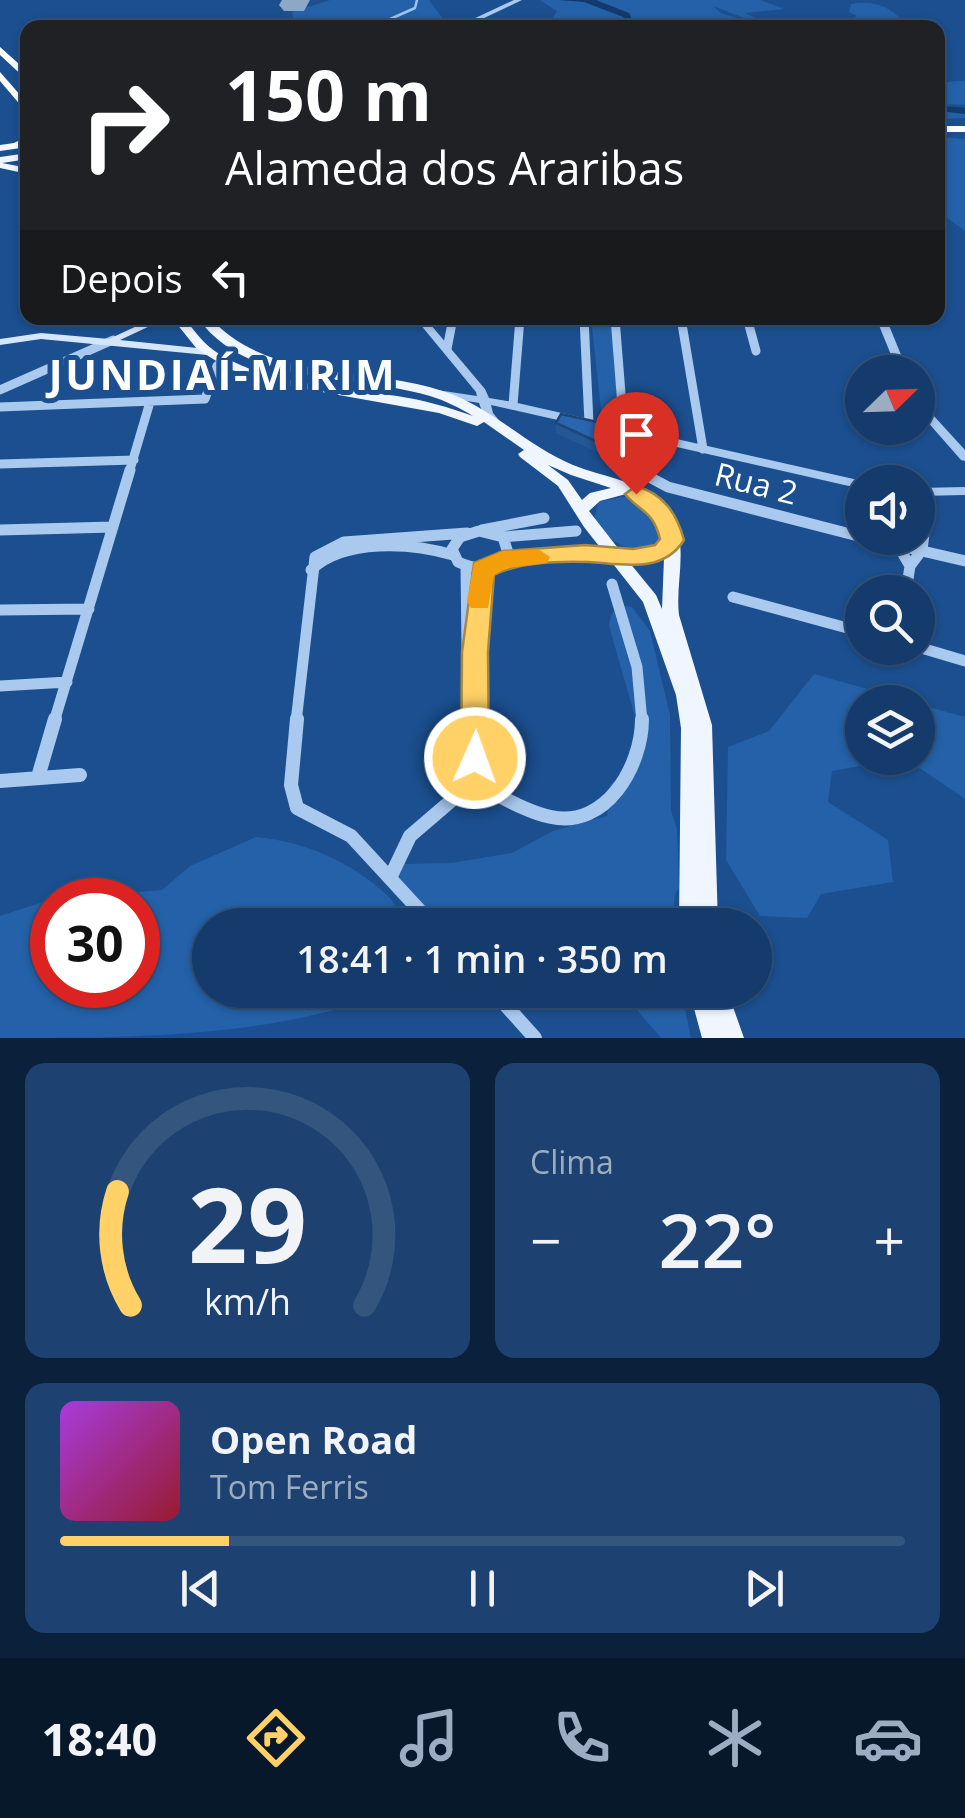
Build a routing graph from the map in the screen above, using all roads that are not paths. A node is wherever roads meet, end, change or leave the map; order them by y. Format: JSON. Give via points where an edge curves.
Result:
{"nodes":[{"id":1,"x":518,"y":0,"type":"edge"},
{"id":2,"x":474,"y":20,"type":"edge"},
{"id":3,"x":1,"y":66,"type":"edge"},
{"id":4,"x":20,"y":91,"type":"edge"},
{"id":5,"x":20,"y":98,"type":"edge"},
{"id":6,"x":20,"y":144,"type":"edge"},
{"id":7,"x":13,"y":146,"type":"joint"},
{"id":8,"x":0,"y":148,"type":"edge"},
{"id":9,"x":147,"y":325,"type":"edge"},
{"id":10,"x":182,"y":325,"type":"edge"},
{"id":11,"x":210,"y":325,"type":"edge"},
{"id":12,"x":426,"y":325,"type":"edge"},
{"id":13,"x":452,"y":325,"type":"edge"},
{"id":14,"x":519,"y":325,"type":"edge"},
{"id":15,"x":584,"y":325,"type":"edge"},
{"id":16,"x":616,"y":325,"type":"edge"},
{"id":17,"x":682,"y":325,"type":"edge"},
{"id":18,"x":749,"y":325,"type":"edge"},
{"id":19,"x":884,"y":325,"type":"edge"},
{"id":20,"x":114,"y":340,"type":"junction"},
{"id":21,"x":0,"y":342,"type":"edge"},
{"id":22,"x":447,"y":349,"type":"junction"},
{"id":23,"x":756,"y":351,"type":"dead end"},
{"id":24,"x":247,"y":352,"type":"junction"},
{"id":25,"x":896,"y":355,"type":"edge"},
{"id":26,"x":216,"y":357,"type":"junction"},
{"id":27,"x":271,"y":362,"type":"junction"},
{"id":28,"x":246,"y":371,"type":"junction"},
{"id":29,"x":0,"y":390,"type":"edge"},
{"id":30,"x":430,"y":392,"type":"junction"},
{"id":31,"x":486,"y":400,"type":"junction"},
{"id":32,"x":150,"y":402,"type":"junction"},
{"id":33,"x":513,"y":405,"type":"junction"},
{"id":34,"x":0,"y":407,"type":"edge"},
{"id":35,"x":589,"y":423,"type":"junction"},
{"id":36,"x":935,"y":423,"type":"edge"},
{"id":37,"x":496,"y":424,"type":"junction"},
{"id":38,"x":624,"y":431,"type":"junction"},
{"id":39,"x":703,"y":449,"type":"junction"},
{"id":40,"x":965,"y":457,"type":"edge"},
{"id":41,"x":134,"y":460,"type":"junction"},
{"id":42,"x":0,"y":464,"type":"edge"},
{"id":43,"x":640,"y":472,"type":"dead end"},
{"id":44,"x":845,"y":481,"type":"edge"},
{"id":45,"x":624,"y":489,"type":"junction"},
{"id":46,"x":965,"y":491,"type":"edge"},
{"id":47,"x":935,"y":492,"type":"edge"},
{"id":48,"x":580,"y":510,"type":"junction"},
{"id":49,"x":544,"y":518,"type":"dead end"},
{"id":50,"x":113,"y":527,"type":"junction"},
{"id":51,"x":0,"y":530,"type":"edge"},
{"id":52,"x":576,"y":531,"type":"junction"},
{"id":53,"x":473,"y":532,"type":"junction"},
{"id":54,"x":845,"y":532,"type":"edge"},
{"id":55,"x":503,"y":537,"type":"junction"},
{"id":56,"x":672,"y":540,"type":"junction"},
{"id":57,"x":585,"y":553,"type":"junction"},
{"id":58,"x":935,"y":554,"type":"edge"},
{"id":59,"x":453,"y":555,"type":"junction"},
{"id":60,"x":905,"y":555,"type":"edge"},
{"id":61,"x":914,"y":555,"type":"edge"},
{"id":62,"x":619,"y":558,"type":"junction"},
{"id":63,"x":503,"y":560,"type":"junction"},
{"id":64,"x":965,"y":561,"type":"edge"},
{"id":65,"x":910,"y":566,"type":"junction"},
{"id":66,"x":466,"y":567,"type":"junction"},
{"id":67,"x":482,"y":570,"type":"junction"},
{"id":68,"x":310,"y":571,"type":"junction"},
{"id":69,"x":909,"y":575,"type":"edge"},
{"id":70,"x":612,"y":584,"type":"dead end"},
{"id":71,"x":732,"y":597,"type":"dead end"},
{"id":72,"x":89,"y":609,"type":"junction"},
{"id":73,"x":0,"y":610,"type":"edge"},
{"id":74,"x":845,"y":627,"type":"edge"},
{"id":75,"x":935,"y":652,"type":"edge"},
{"id":76,"x":965,"y":660,"type":"edge"},
{"id":77,"x":68,"y":682,"type":"junction"},
{"id":78,"x":0,"y":686,"type":"edge"},
{"id":79,"x":80,"y":775,"type":"dead end"},
{"id":80,"x":38,"y":778,"type":"junction"},
{"id":81,"x":0,"y":781,"type":"edge"},
{"id":82,"x":467,"y":783,"type":"junction"},
{"id":83,"x":390,"y":878,"type":"junction"},
{"id":84,"x":417,"y":908,"type":"edge"},
{"id":85,"x":690,"y":908,"type":"edge"},
{"id":86,"x":706,"y":908,"type":"edge"},
{"id":87,"x":508,"y":1008,"type":"edge"},
{"id":88,"x":705,"y":1008,"type":"edge"},
{"id":89,"x":722,"y":1008,"type":"edge"},
{"id":90,"x":535,"y":1038,"type":"edge"},
{"id":91,"x":714,"y":1038,"type":"edge"},
{"id":92,"x":732,"y":1038,"type":"edge"}],
"edges":[{"from":1,"to":2,"type":"street"},
{"from":3,"to":4,"type":"highway"},
{"from":3,"to":5,"type":"highway"},
{"from":6,"to":7,"type":"highway"},
{"from":7,"to":8,"type":"main road"},
{"from":9,"to":20,"type":"main road"},
{"from":10,"to":26,"type":"main road"},
{"from":11,"to":24,"type":"main road"},
{"from":12,"to":22,"type":"street"},
{"from":13,"to":22,"type":"street"},
{"from":14,"to":33,"type":"street"},
{"from":15,"to":35,"type":"street"},
{"from":16,"to":38,"type":"street"},
{"from":17,"to":39,"type":"street"},
{"from":18,"to":23,"type":"street"},
{"from":19,"to":25,"type":"street"},
{"from":20,"to":21,"type":"main road","via":[[41,336]]},
{"from":20,"to":26,"type":"main road"},
{"from":20,"to":29,"type":"street"},
{"from":22,"to":31,"type":"street"},
{"from":24,"to":26,"type":"main road"},
{"from":24,"to":27,"type":"main road"},
{"from":26,"to":28,"type":"main road"},
{"from":26,"to":32,"type":"street","via":[[205,399]]},
{"from":27,"to":28,"type":"main road"},
{"from":27,"to":30,"type":"main road"},
{"from":28,"to":48,"type":"main road","via":[[461,414],[550,472]]},
{"from":30,"to":31,"type":"street"},
{"from":30,"to":37,"type":"main road"},
{"from":31,"to":33,"type":"street"},
{"from":31,"to":37,"type":"street"},
{"from":32,"to":34,"type":"street"},
{"from":32,"to":41,"type":"street"},
{"from":33,"to":35,"type":"street"},
{"from":35,"to":38,"type":"street"},
{"from":36,"to":40,"type":"street"},
{"from":37,"to":45,"type":"main road","via":[[561,465]]},
{"from":38,"to":39,"type":"street"},
{"from":39,"to":44,"type":"street"},
{"from":41,"to":42,"type":"street"},
{"from":41,"to":50,"type":"street"},
{"from":43,"to":54,"type":"street","name":"Rua 2","via":[[668,488]]},
{"from":45,"to":48,"type":"main road","via":[[594,497]]},
{"from":45,"to":56,"type":"main road","via":[[662,512]]},
{"from":46,"to":47,"type":"street"},
{"from":48,"to":52,"type":"street"},
{"from":48,"to":62,"type":"main road"},
{"from":49,"to":53,"type":"street"},
{"from":50,"to":51,"type":"street"},
{"from":50,"to":72,"type":"street"},
{"from":52,"to":55,"type":"street"},
{"from":52,"to":57,"type":"street"},
{"from":53,"to":55,"type":"street"},
{"from":53,"to":59,"type":"street","via":[[455,542]]},
{"from":53,"to":68,"type":"street","via":[[337,544],[315,557]]},
{"from":55,"to":63,"type":"street"},
{"from":56,"to":62,"type":"main road","via":[[654,554]]},
{"from":56,"to":86,"type":"main road","via":[[670,612],[703,725]]},
{"from":57,"to":62,"type":"street"},
{"from":57,"to":63,"type":"street"},
{"from":58,"to":64,"type":"street","name":"Rua 2"},
{"from":59,"to":66,"type":"street"},
{"from":59,"to":68,"type":"street","via":[[425,548],[344,551]]},
{"from":60,"to":65,"type":"street"},
{"from":61,"to":65,"type":"street"},
{"from":62,"to":85,"type":"main road","via":[[658,613],[686,695]]},
{"from":63,"to":67,"type":"street"},
{"from":65,"to":69,"type":"street"},
{"from":66,"to":67,"type":"street"},
{"from":66,"to":82,"type":"street"},
{"from":67,"to":82,"type":"street"},
{"from":68,"to":83,"type":"street","via":[[291,793],[301,812],[340,829]]},
{"from":70,"to":82,"type":"street","via":[[641,697],[638,750],[624,782],[603,804],[564,819]]},
{"from":71,"to":74,"type":"street"},
{"from":72,"to":73,"type":"street"},
{"from":72,"to":77,"type":"street"},
{"from":75,"to":76,"type":"street"},
{"from":77,"to":78,"type":"street"},
{"from":77,"to":80,"type":"street"},
{"from":79,"to":80,"type":"street"},
{"from":80,"to":81,"type":"street"},
{"from":82,"to":83,"type":"street","via":[[410,836]]},
{"from":83,"to":84,"type":"street"},
{"from":87,"to":90,"type":"street"},
{"from":88,"to":91,"type":"main road"},
{"from":89,"to":92,"type":"main road"}]}
